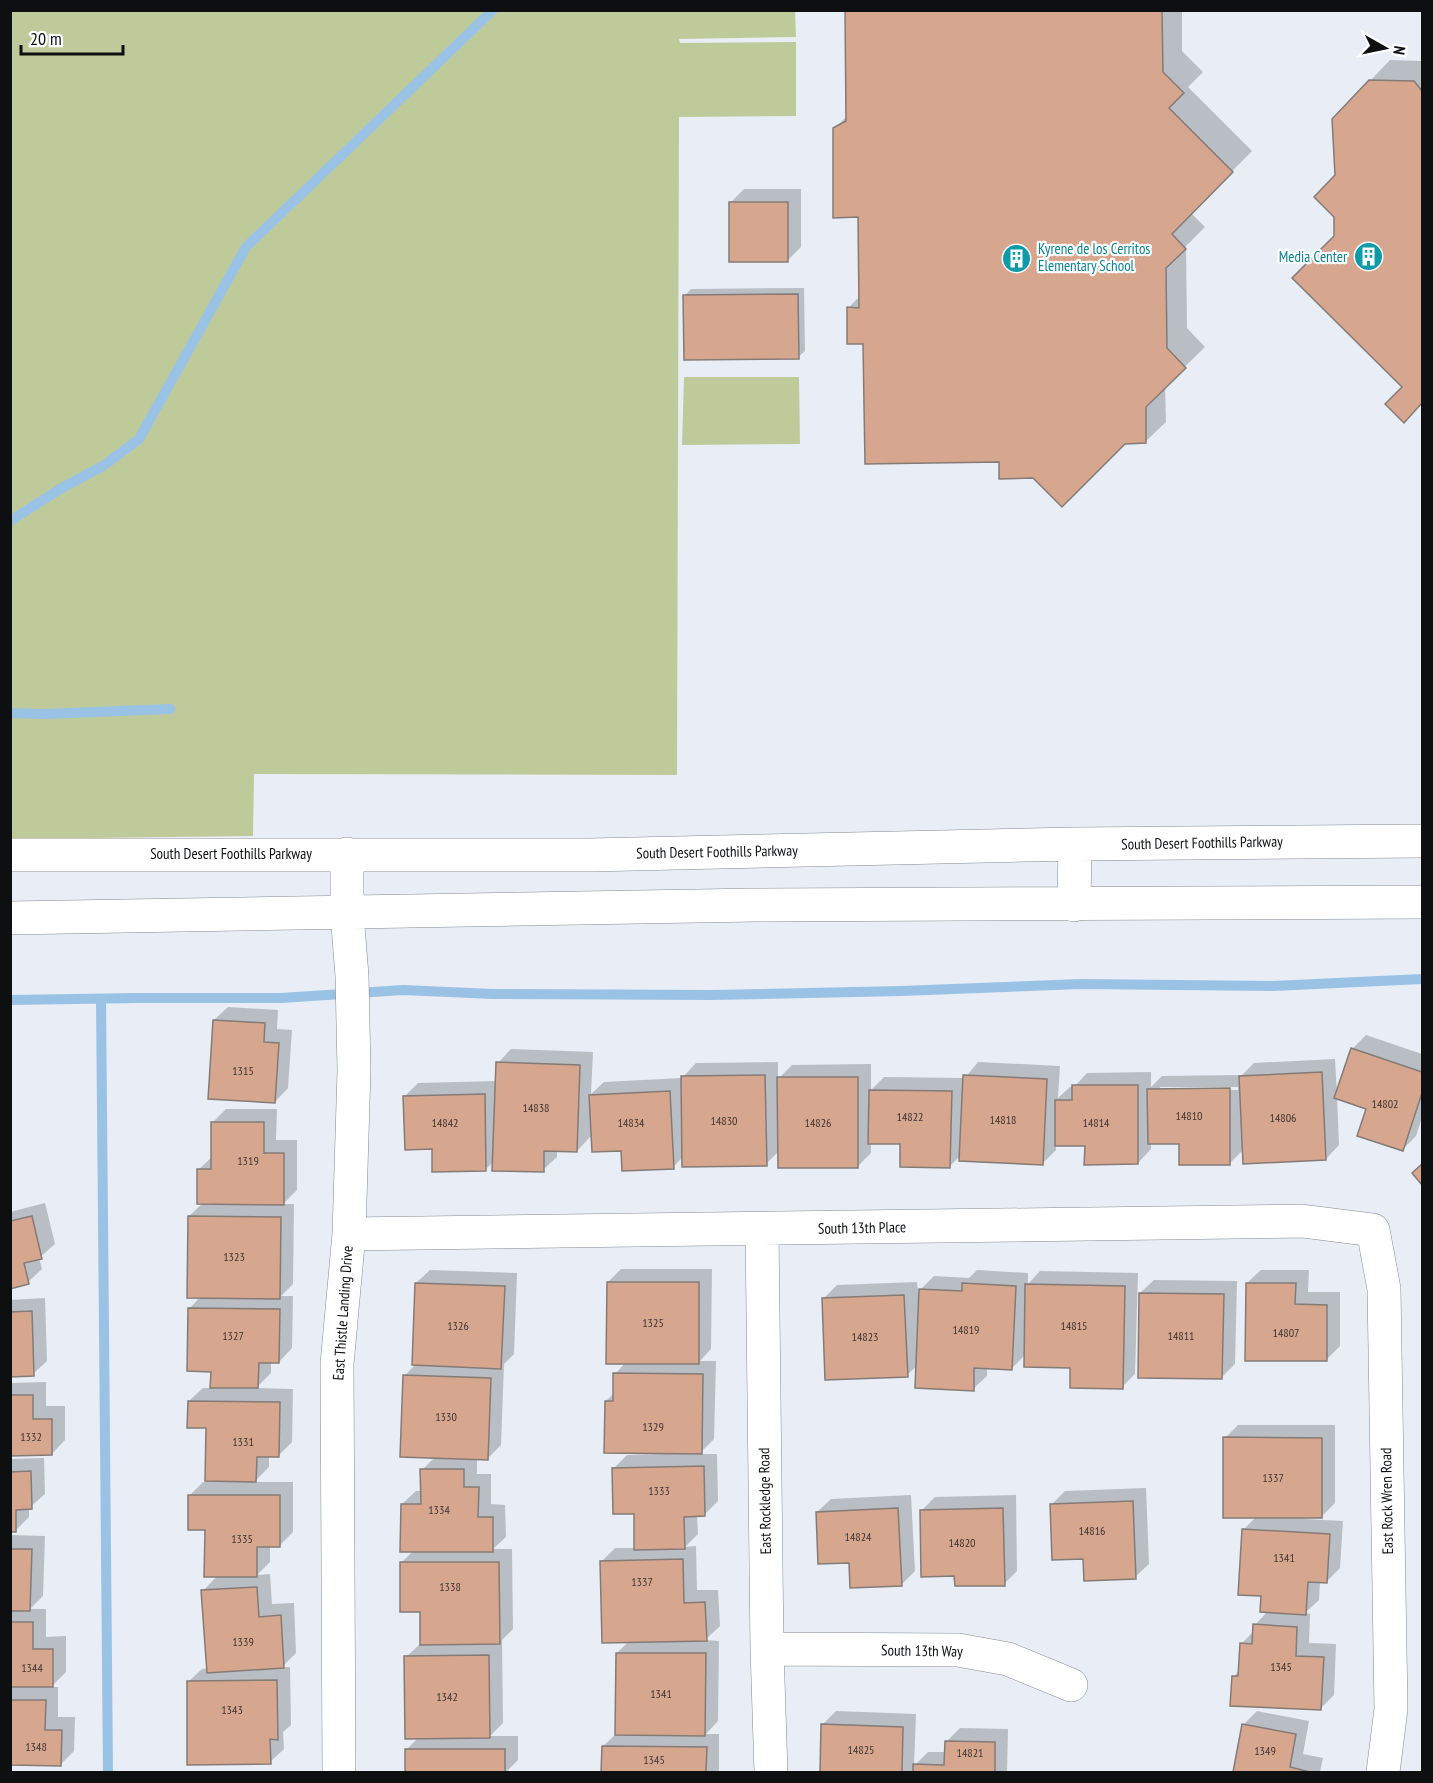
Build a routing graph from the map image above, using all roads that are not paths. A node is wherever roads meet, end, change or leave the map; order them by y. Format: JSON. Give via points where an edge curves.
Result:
{"nodes":[{"id":1,"x":1422,"y":841,"type":"edge"},
{"id":2,"x":1075,"y":844,"type":"junction"},
{"id":3,"x":347,"y":854,"type":"junction"},
{"id":4,"x":10,"y":855,"type":"edge"},
{"id":5,"x":1422,"y":902,"type":"edge"},
{"id":6,"x":1074,"y":905,"type":"junction"},
{"id":7,"x":347,"y":913,"type":"junction"},
{"id":8,"x":10,"y":918,"type":"edge"},
{"id":9,"x":762,"y":1230,"type":"junction"},
{"id":10,"x":1373,"y":1230,"type":"joint"},
{"id":11,"x":349,"y":1234,"type":"junction"},
{"id":12,"x":767,"y":1649,"type":"junction"},
{"id":13,"x":1071,"y":1685,"type":"dead end"},
{"id":14,"x":339,"y":1773,"type":"edge"},
{"id":15,"x":771,"y":1773,"type":"edge"},
{"id":16,"x":1383,"y":1773,"type":"edge"}],
"edges":[{"from":1,"to":2,"type":"street","name":"South Desert Foothills Parkway"},
{"from":2,"to":3,"type":"street","name":"South Desert Foothills Parkway","via":[[601,855]]},
{"from":2,"to":6,"type":"street"},
{"from":3,"to":4,"type":"street","name":"South Desert Foothills Parkway"},
{"from":3,"to":7,"type":"street","name":"East Thistle Landing Drive"},
{"from":5,"to":6,"type":"street"},
{"from":6,"to":7,"type":"street","via":[[755,905]]},
{"from":7,"to":8,"type":"street"},
{"from":7,"to":11,"type":"street","name":"East Thistle Landing Drive","via":[[354,1070]]},
{"from":9,"to":10,"type":"street","name":"South 13th Place","via":[[1302,1221]]},
{"from":9,"to":11,"type":"street","name":"South 13th Place"},
{"from":9,"to":12,"type":"street","name":"East Rockledge Road"},
{"from":10,"to":16,"type":"street","name":"East Rock Wren Road","via":[[1384,1289],[1391,1709]]},
{"from":11,"to":14,"type":"street","name":"East Thistle Landing Drive","via":[[338,1364]]},
{"from":12,"to":13,"type":"street","name":"South 13th Way","via":[[958,1650],[1008,1659]]},
{"from":12,"to":15,"type":"street","name":"East Rockledge Road"}]}
